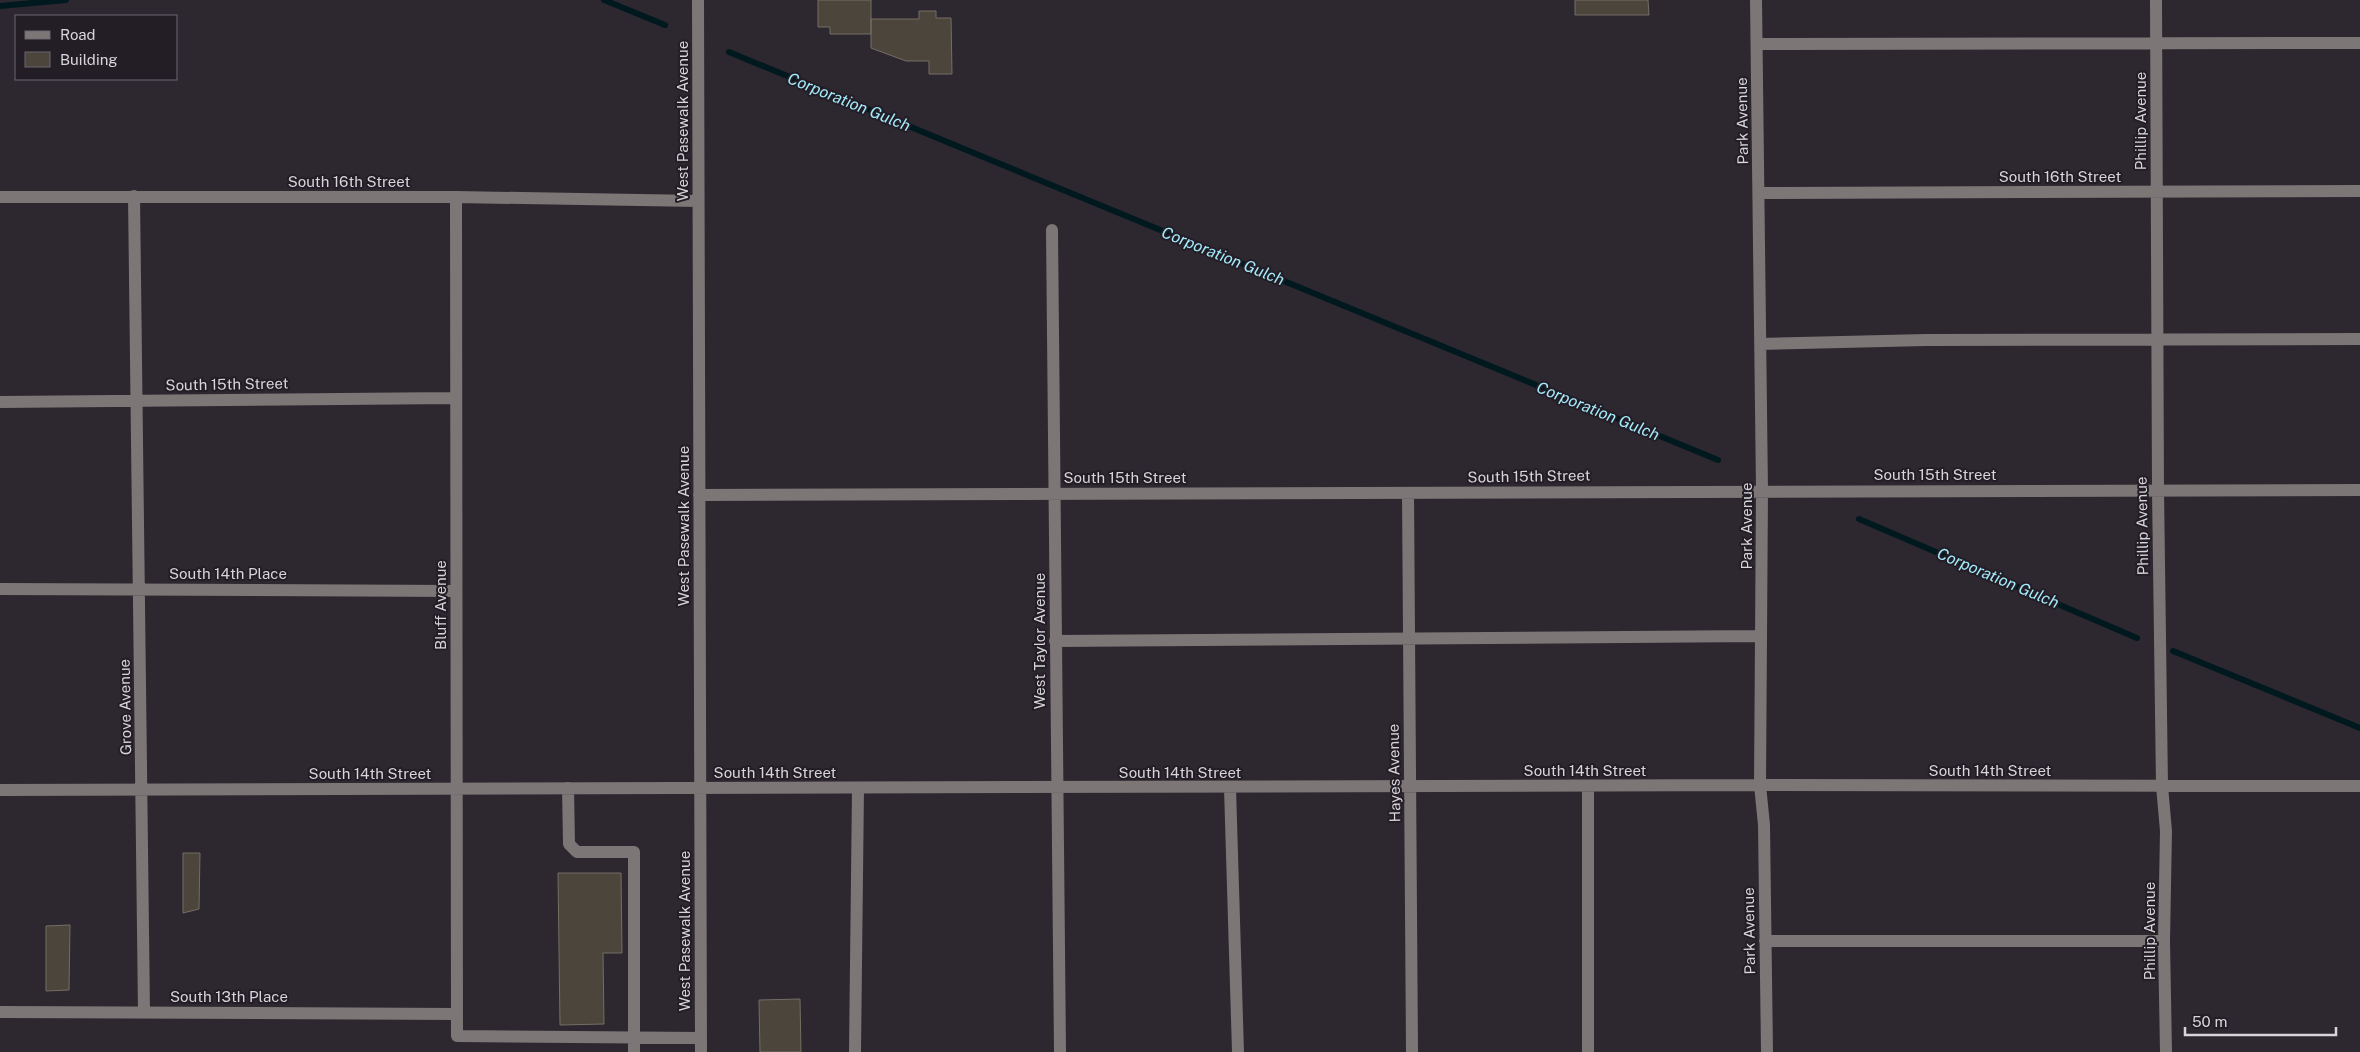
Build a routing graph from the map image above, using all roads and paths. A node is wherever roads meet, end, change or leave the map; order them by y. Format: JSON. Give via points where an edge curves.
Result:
{"nodes":[{"id":1,"x":698,"y":0,"type":"edge"},
{"id":2,"x":1756,"y":0,"type":"edge"},
{"id":3,"x":2156,"y":0,"type":"edge"},
{"id":4,"x":2156,"y":43,"type":"junction"},
{"id":5,"x":2360,"y":43,"type":"edge"},
{"id":6,"x":1757,"y":44,"type":"junction"},
{"id":7,"x":2360,"y":190,"type":"edge"},
{"id":8,"x":2156,"y":192,"type":"junction"},
{"id":9,"x":1760,"y":194,"type":"junction"},
{"id":10,"x":134,"y":196,"type":"junction"},
{"id":11,"x":0,"y":197,"type":"edge"},
{"id":12,"x":456,"y":197,"type":"junction"},
{"id":13,"x":698,"y":201,"type":"junction"},
{"id":14,"x":1052,"y":230,"type":"dead end"},
{"id":15,"x":2360,"y":339,"type":"edge"},
{"id":16,"x":2158,"y":340,"type":"junction"},
{"id":17,"x":1761,"y":344,"type":"junction"},
{"id":18,"x":455,"y":398,"type":"junction"},
{"id":19,"x":0,"y":402,"type":"edge"},
{"id":20,"x":136,"y":402,"type":"junction"},
{"id":21,"x":1762,"y":490,"type":"junction"},
{"id":22,"x":2158,"y":490,"type":"junction"},
{"id":23,"x":2360,"y":490,"type":"edge"},
{"id":24,"x":1054,"y":493,"type":"junction"},
{"id":25,"x":1408,"y":493,"type":"junction"},
{"id":26,"x":699,"y":495,"type":"junction"},
{"id":27,"x":0,"y":589,"type":"edge"},
{"id":28,"x":140,"y":589,"type":"junction"},
{"id":29,"x":456,"y":591,"type":"junction"},
{"id":30,"x":1761,"y":636,"type":"junction"},
{"id":31,"x":1408,"y":640,"type":"junction"},
{"id":32,"x":1055,"y":641,"type":"junction"},
{"id":33,"x":1588,"y":786,"type":"junction"},
{"id":34,"x":1760,"y":786,"type":"junction"},
{"id":35,"x":2162,"y":786,"type":"junction"},
{"id":36,"x":2360,"y":786,"type":"edge"},
{"id":37,"x":456,"y":788,"type":"junction"},
{"id":38,"x":568,"y":788,"type":"junction"},
{"id":39,"x":699,"y":788,"type":"junction"},
{"id":40,"x":858,"y":788,"type":"junction"},
{"id":41,"x":1056,"y":788,"type":"junction"},
{"id":42,"x":1230,"y":788,"type":"junction"},
{"id":43,"x":1410,"y":788,"type":"junction"},
{"id":44,"x":0,"y":790,"type":"edge"},
{"id":45,"x":142,"y":791,"type":"junction"},
{"id":46,"x":1765,"y":941,"type":"junction"},
{"id":47,"x":2164,"y":941,"type":"junction"},
{"id":48,"x":0,"y":1012,"type":"edge"},
{"id":49,"x":144,"y":1012,"type":"junction"},
{"id":50,"x":457,"y":1014,"type":"junction"},
{"id":51,"x":634,"y":1038,"type":"junction"},
{"id":52,"x":701,"y":1038,"type":"junction"},
{"id":53,"x":634,"y":1052,"type":"edge"},
{"id":54,"x":701,"y":1052,"type":"edge"},
{"id":55,"x":856,"y":1052,"type":"edge"},
{"id":56,"x":1060,"y":1052,"type":"edge"},
{"id":57,"x":1238,"y":1052,"type":"edge"},
{"id":58,"x":1412,"y":1052,"type":"edge"},
{"id":59,"x":1588,"y":1052,"type":"edge"},
{"id":60,"x":1768,"y":1052,"type":"edge"},
{"id":61,"x":2166,"y":1052,"type":"edge"}],
"edges":[{"from":1,"to":13,"type":"street","name":"West Pasewalk Avenue"},
{"from":2,"to":6,"type":"street","name":"Park Avenue"},
{"from":3,"to":4,"type":"street","name":"Phillip Avenue"},
{"from":4,"to":5,"type":"street"},
{"from":4,"to":6,"type":"street"},
{"from":4,"to":8,"type":"street","name":"Phillip Avenue"},
{"from":6,"to":9,"type":"street","name":"Park Avenue"},
{"from":7,"to":8,"type":"street","name":"South 16th Street"},
{"from":8,"to":9,"type":"street","name":"South 16th Street"},
{"from":8,"to":16,"type":"street","name":"Phillip Avenue"},
{"from":9,"to":17,"type":"street","name":"Park Avenue"},
{"from":10,"to":11,"type":"street","name":"South 16th Street"},
{"from":10,"to":12,"type":"street","name":"South 16th Street"},
{"from":10,"to":20,"type":"street","name":"Grove Avenue"},
{"from":12,"to":13,"type":"street","name":"South 16th Street"},
{"from":12,"to":18,"type":"street","name":"Bluff Avenue"},
{"from":13,"to":26,"type":"street","name":"West Pasewalk Avenue"},
{"from":14,"to":24,"type":"street","name":"West Taylor Avenue"},
{"from":15,"to":16,"type":"street"},
{"from":16,"to":17,"type":"street"},
{"from":16,"to":22,"type":"street","name":"Phillip Avenue"},
{"from":17,"to":21,"type":"street","name":"Park Avenue"},
{"from":18,"to":20,"type":"street","name":"South 15th Street"},
{"from":18,"to":29,"type":"street","name":"Bluff Avenue"},
{"from":19,"to":20,"type":"street","name":"South 15th Street"},
{"from":20,"to":28,"type":"street","name":"Grove Avenue"},
{"from":21,"to":22,"type":"street","name":"South 15th Street"},
{"from":21,"to":25,"type":"street","name":"South 15th Street"},
{"from":21,"to":30,"type":"street","name":"Park Avenue"},
{"from":22,"to":23,"type":"street","name":"South 15th Street"},
{"from":22,"to":35,"type":"street","name":"Phillip Avenue"},
{"from":24,"to":25,"type":"street","name":"South 15th Street"},
{"from":24,"to":26,"type":"street","name":"South 15th Street"},
{"from":24,"to":32,"type":"street","name":"West Taylor Avenue"},
{"from":25,"to":31,"type":"street","name":"Hayes Avenue"},
{"from":26,"to":39,"type":"street","name":"West Pasewalk Avenue"},
{"from":27,"to":28,"type":"street","name":"South 14th Place"},
{"from":28,"to":29,"type":"street","name":"South 14th Place"},
{"from":28,"to":45,"type":"street","name":"Grove Avenue"},
{"from":29,"to":37,"type":"street","name":"Bluff Avenue"},
{"from":30,"to":31,"type":"street"},
{"from":30,"to":34,"type":"street","name":"Park Avenue"},
{"from":31,"to":32,"type":"street"},
{"from":31,"to":43,"type":"street","name":"Hayes Avenue"},
{"from":32,"to":41,"type":"street","name":"West Taylor Avenue"},
{"from":33,"to":34,"type":"street","name":"South 14th Street"},
{"from":33,"to":43,"type":"street","name":"South 14th Street"},
{"from":33,"to":59,"type":"street"},
{"from":34,"to":35,"type":"street","name":"South 14th Street"},
{"from":34,"to":46,"type":"street","name":"Park Avenue","via":[[1764,825]]},
{"from":35,"to":36,"type":"street","name":"South 14th Street"},
{"from":35,"to":47,"type":"street","name":"Phillip Avenue","via":[[2166,831]]},
{"from":37,"to":38,"type":"street","name":"South 14th Street"},
{"from":37,"to":45,"type":"street","name":"South 14th Street"},
{"from":37,"to":50,"type":"street","name":"Bluff Avenue"},
{"from":38,"to":39,"type":"street","name":"South 14th Street"},
{"from":38,"to":51,"type":"street","via":[[569,844],[577,852],[634,852]]},
{"from":39,"to":40,"type":"street","name":"South 14th Street"},
{"from":39,"to":52,"type":"street","name":"West Pasewalk Avenue"},
{"from":40,"to":41,"type":"street","name":"South 14th Street"},
{"from":40,"to":55,"type":"street"},
{"from":41,"to":42,"type":"street","name":"South 14th Street"},
{"from":41,"to":56,"type":"street","name":"West Taylor Avenue"},
{"from":42,"to":43,"type":"street","name":"South 14th Street"},
{"from":42,"to":57,"type":"street"},
{"from":43,"to":58,"type":"street","name":"Hayes Avenue"},
{"from":44,"to":45,"type":"street","name":"South 14th Street"},
{"from":45,"to":49,"type":"street","name":"Grove Avenue"},
{"from":46,"to":47,"type":"street"},
{"from":46,"to":60,"type":"street","name":"Park Avenue"},
{"from":47,"to":61,"type":"street","name":"Phillip Avenue"},
{"from":48,"to":49,"type":"street","name":"South 13th Place"},
{"from":49,"to":50,"type":"street","name":"South 13th Place"},
{"from":50,"to":51,"type":"street","name":"Bluff Avenue","via":[[457,1036]]},
{"from":51,"to":52,"type":"street"},
{"from":51,"to":53,"type":"street"},
{"from":52,"to":54,"type":"street","name":"West Pasewalk Avenue"}]}
